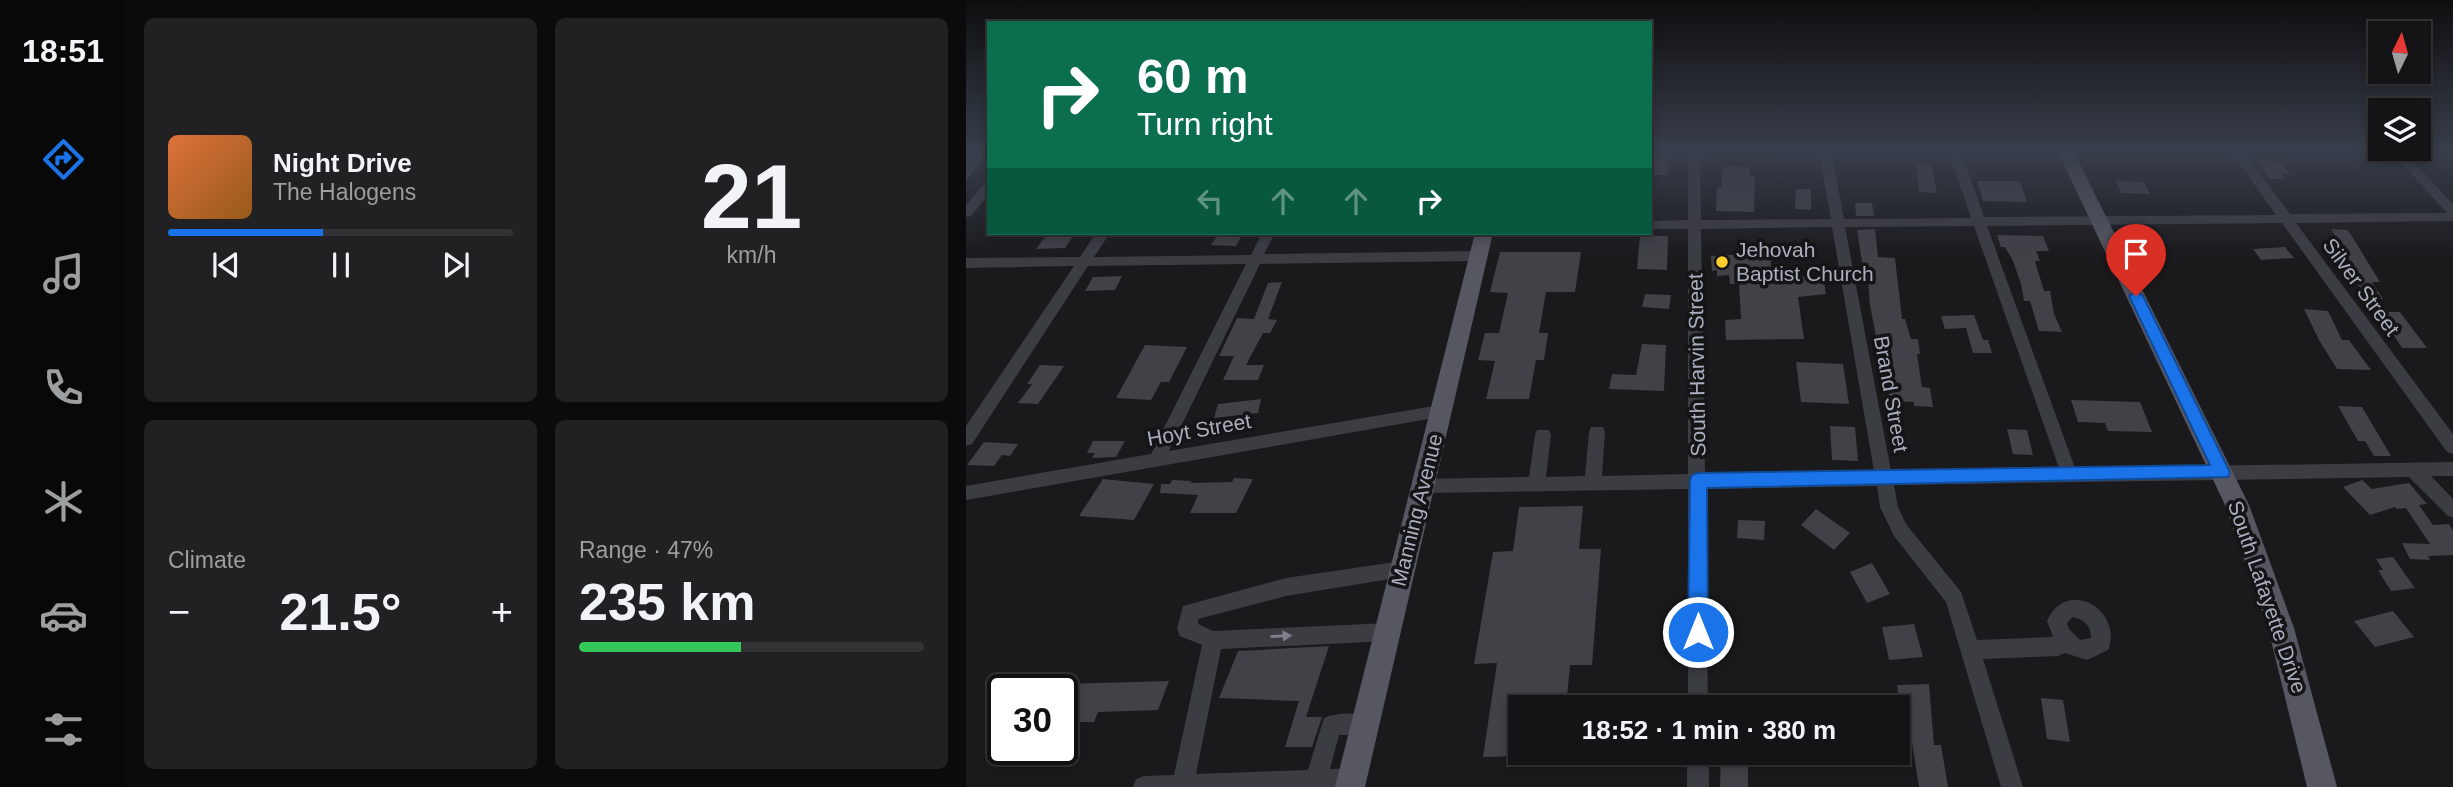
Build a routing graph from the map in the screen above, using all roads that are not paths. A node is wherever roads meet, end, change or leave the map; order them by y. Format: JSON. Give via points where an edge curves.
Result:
{"nodes":[{"id":1,"x":1695,"y":187,"type":"edge"},
{"id":2,"x":1832,"y":187,"type":"edge"},
{"id":3,"x":1967,"y":187,"type":"edge"},
{"id":4,"x":2083,"y":187,"type":"edge"},
{"id":5,"x":2262,"y":187,"type":"edge"},
{"id":6,"x":2429,"y":187,"type":"edge"},
{"id":7,"x":987,"y":188,"type":"edge"},
{"id":8,"x":966,"y":213,"type":"edge"},
{"id":9,"x":2453,"y":214,"type":"edge"},
{"id":10,"x":2285,"y":219,"type":"junction"},
{"id":11,"x":2100,"y":221,"type":"junction"},
{"id":12,"x":1979,"y":222,"type":"junction"},
{"id":13,"x":1838,"y":223,"type":"junction"},
{"id":14,"x":1695,"y":224,"type":"junction"},
{"id":15,"x":1652,"y":225,"type":"edge"},
{"id":16,"x":1102,"y":235,"type":"edge"},
{"id":17,"x":1267,"y":235,"type":"edge"},
{"id":18,"x":1483,"y":235,"type":"edge"},
{"id":19,"x":1478,"y":256,"type":"junction"},
{"id":20,"x":1255,"y":259,"type":"junction"},
{"id":21,"x":1084,"y":261,"type":"junction"},
{"id":22,"x":966,"y":263,"type":"edge"},
{"id":23,"x":1440,"y":411,"type":"junction"},
{"id":24,"x":1597,"y":432,"type":"dead end"},
{"id":25,"x":1543,"y":435,"type":"dead end"},
{"id":26,"x":966,"y":439,"type":"edge"},
{"id":27,"x":2453,"y":447,"type":"edge"},
{"id":28,"x":1156,"y":461,"type":"junction"},
{"id":29,"x":2412,"y":469,"type":"junction"},
{"id":30,"x":2453,"y":469,"type":"edge"},
{"id":31,"x":2221,"y":472,"type":"junction"},
{"id":32,"x":2069,"y":474,"type":"junction"},
{"id":33,"x":1883,"y":477,"type":"junction"},
{"id":34,"x":1698,"y":480,"type":"junction"},
{"id":35,"x":1593,"y":483,"type":"junction"},
{"id":36,"x":1537,"y":484,"type":"junction"},
{"id":37,"x":1422,"y":486,"type":"junction"},
{"id":38,"x":966,"y":494,"type":"edge"},
{"id":39,"x":2453,"y":510,"type":"edge"},
{"id":40,"x":1402,"y":569,"type":"junction"},
{"id":41,"x":1388,"y":632,"type":"junction"},
{"id":42,"x":1213,"y":640,"type":"junction"},
{"id":43,"x":2064,"y":640,"type":"dead end"},
{"id":44,"x":1972,"y":650,"type":"junction"},
{"id":45,"x":1698,"y":695,"type":"edge"},
{"id":46,"x":1365,"y":725,"type":"junction"},
{"id":47,"x":1698,"y":765,"type":"edge"},
{"id":48,"x":1316,"y":780,"type":"junction"},
{"id":49,"x":1351,"y":783,"type":"edge"},
{"id":50,"x":1182,"y":785,"type":"edge"},
{"id":51,"x":1144,"y":787,"type":"edge"},
{"id":52,"x":1698,"y":787,"type":"edge"},
{"id":53,"x":2012,"y":787,"type":"edge"},
{"id":54,"x":2322,"y":787,"type":"edge"}],
"edges":[{"from":1,"to":14,"type":"street","name":"South Harvin Street"},
{"from":2,"to":13,"type":"street","name":"Brand Street"},
{"from":3,"to":12,"type":"street"},
{"from":4,"to":11,"type":"main road","name":"South Lafayette Drive"},
{"from":5,"to":10,"type":"street","name":"Silver Street"},
{"from":6,"to":9,"type":"street"},
{"from":7,"to":8,"type":"street"},
{"from":9,"to":10,"type":"street"},
{"from":10,"to":11,"type":"street"},
{"from":10,"to":27,"type":"street","name":"Silver Street"},
{"from":11,"to":12,"type":"street"},
{"from":11,"to":31,"type":"main road","name":"South Lafayette Drive"},
{"from":12,"to":13,"type":"street"},
{"from":12,"to":32,"type":"street"},
{"from":13,"to":14,"type":"street"},
{"from":13,"to":33,"type":"street","name":"Brand Street"},
{"from":14,"to":15,"type":"street"},
{"from":14,"to":34,"type":"street","name":"South Harvin Street"},
{"from":16,"to":21,"type":"street"},
{"from":17,"to":20,"type":"street"},
{"from":18,"to":19,"type":"main road","name":"Manning Avenue"},
{"from":19,"to":20,"type":"street"},
{"from":19,"to":23,"type":"main road","name":"Manning Avenue"},
{"from":20,"to":21,"type":"street"},
{"from":20,"to":28,"type":"street"},
{"from":21,"to":22,"type":"street"},
{"from":21,"to":26,"type":"street"},
{"from":23,"to":28,"type":"street","name":"Hoyt Street"},
{"from":23,"to":37,"type":"main road","name":"Manning Avenue"},
{"from":24,"to":35,"type":"street"},
{"from":25,"to":36,"type":"street"},
{"from":28,"to":38,"type":"street","name":"Hoyt Street"},
{"from":29,"to":30,"type":"street"},
{"from":29,"to":31,"type":"street"},
{"from":29,"to":39,"type":"street"},
{"from":31,"to":32,"type":"street"},
{"from":31,"to":54,"type":"main road","name":"South Lafayette Drive","via":[[2281,628]]},
{"from":32,"to":33,"type":"street"},
{"from":33,"to":34,"type":"street"},
{"from":33,"to":44,"type":"street","name":"Brand Street","via":[[1894,518],[1954,598]]},
{"from":34,"to":35,"type":"street"},
{"from":34,"to":45,"type":"street","name":"South Harvin Street"},
{"from":35,"to":36,"type":"street"},
{"from":36,"to":37,"type":"street"},
{"from":37,"to":40,"type":"main road","name":"Manning Avenue"},
{"from":40,"to":41,"type":"main road","name":"Manning Avenue"},
{"from":40,"to":42,"type":"street","via":[[1286,587],[1190,612],[1187,629]]},
{"from":42,"to":41,"type":"street","one_way":true},
{"from":41,"to":46,"type":"main road","name":"Manning Avenue"},
{"from":42,"to":50,"type":"street"},
{"from":43,"to":44,"type":"street","via":[[2058,646]]},
{"from":44,"to":53,"type":"street","name":"Brand Street"},
{"from":46,"to":48,"type":"street","via":[[1331,725]]},
{"from":46,"to":49,"type":"main road","name":"Manning Avenue"},
{"from":47,"to":52,"type":"street"},
{"from":48,"to":49,"type":"street"},
{"from":48,"to":50,"type":"street"},
{"from":50,"to":51,"type":"street"}]}
